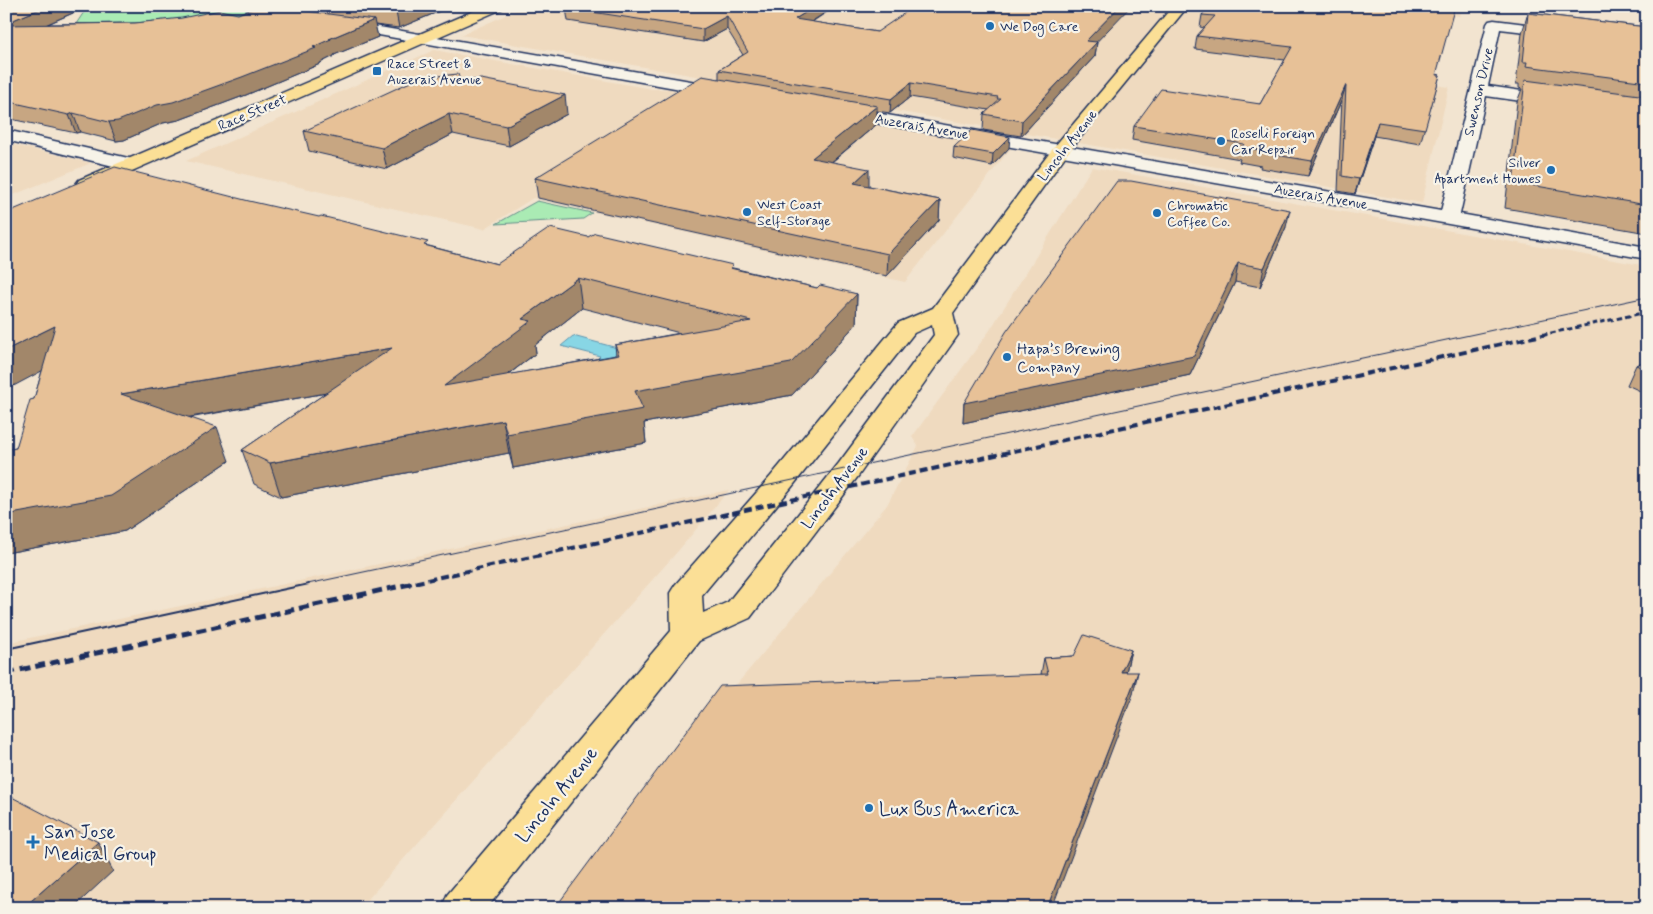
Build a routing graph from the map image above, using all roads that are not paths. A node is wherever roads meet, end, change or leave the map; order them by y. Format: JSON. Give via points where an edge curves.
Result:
{"nodes":[{"id":1,"x":498,"y":6,"type":"edge"},
{"id":2,"x":1181,"y":6,"type":"edge"},
{"id":3,"x":323,"y":22,"type":"edge"},
{"id":4,"x":1578,"y":34,"type":"edge"},
{"id":5,"x":425,"y":38,"type":"junction"},
{"id":6,"x":1478,"y":90,"type":"junction"},
{"id":7,"x":739,"y":94,"type":"edge"},
{"id":8,"x":1570,"y":103,"type":"edge"},
{"id":9,"x":824,"y":109,"type":"edge"},
{"id":10,"x":6,"y":135,"type":"edge"},
{"id":11,"x":1060,"y":151,"type":"junction"},
{"id":12,"x":130,"y":164,"type":"junction"},
{"id":13,"x":65,"y":192,"type":"edge"},
{"id":14,"x":1449,"y":218,"type":"junction"},
{"id":15,"x":1647,"y":253,"type":"edge"},
{"id":16,"x":941,"y":313,"type":"junction"},
{"id":17,"x":687,"y":632,"type":"junction"},
{"id":18,"x":462,"y":908,"type":"edge"}],
"edges":[{"from":1,"to":5,"type":"main road","name":"Race Street"},
{"from":2,"to":11,"type":"main road","name":"Lincoln Avenue"},
{"from":3,"to":5,"type":"street"},
{"from":4,"to":6,"type":"street","name":"Swenson Drive","via":[[1494,24]]},
{"from":5,"to":7,"type":"street"},
{"from":5,"to":12,"type":"main road","name":"Race Street"},
{"from":6,"to":8,"type":"street"},
{"from":6,"to":14,"type":"street","name":"Swenson Drive"},
{"from":9,"to":11,"type":"street","name":"Auzerais Avenue"},
{"from":10,"to":12,"type":"street"},
{"from":11,"to":14,"type":"street","name":"Auzerais Avenue"},
{"from":11,"to":16,"type":"main road","name":"Lincoln Avenue"},
{"from":12,"to":13,"type":"main road","name":"Race Street"},
{"from":14,"to":15,"type":"street","name":"Auzerais Avenue"},
{"from":16,"to":17,"type":"main road","via":[[906,328],[686,593]]},
{"from":16,"to":17,"type":"main road","name":"Lincoln Avenue","via":[[946,334],[849,469],[739,610]]},
{"from":17,"to":18,"type":"main road","name":"Lincoln Avenue"}]}
